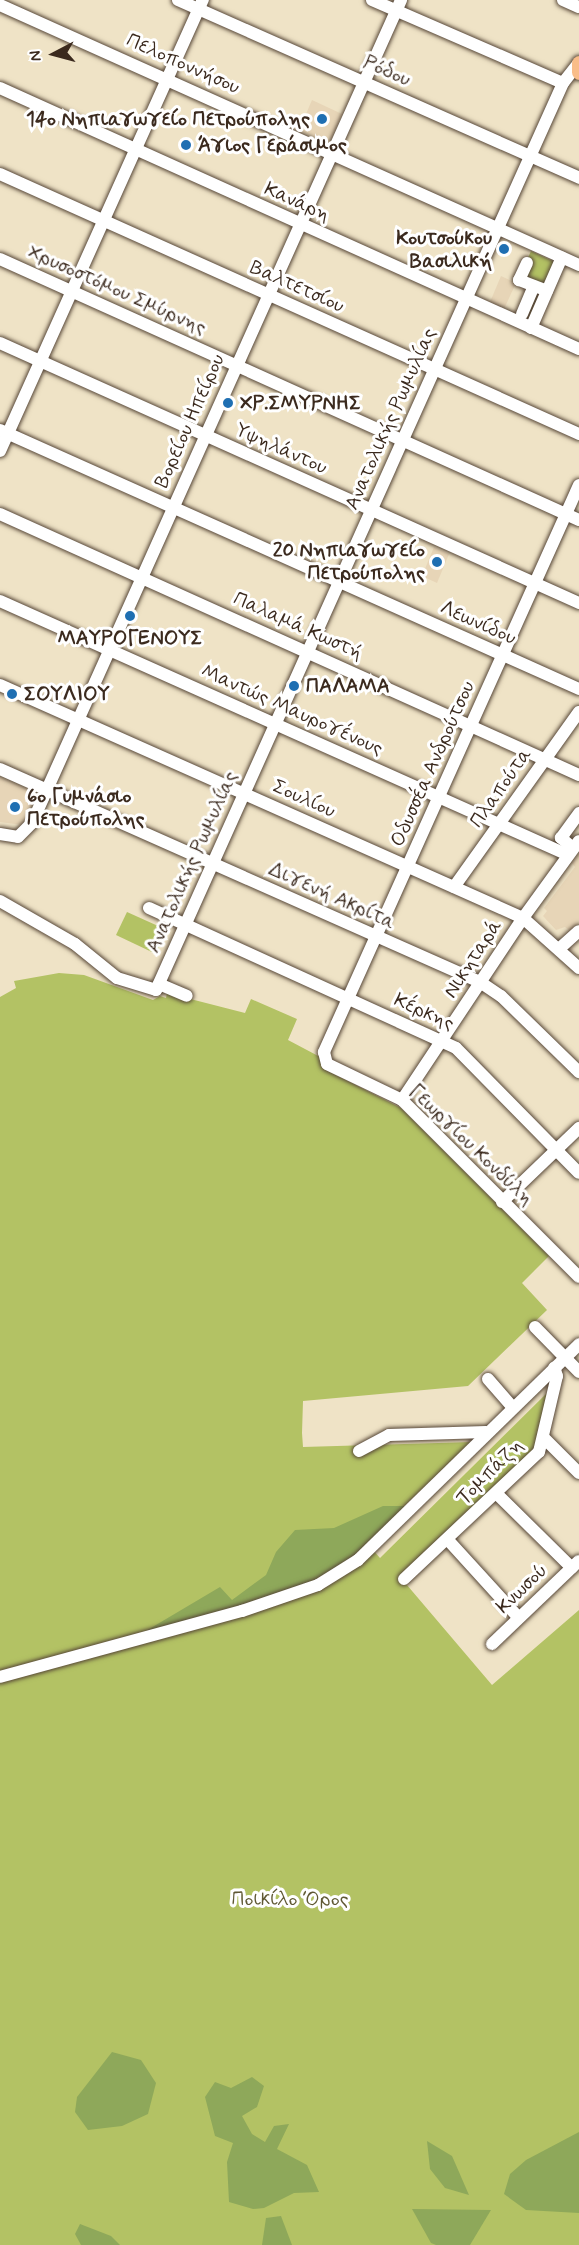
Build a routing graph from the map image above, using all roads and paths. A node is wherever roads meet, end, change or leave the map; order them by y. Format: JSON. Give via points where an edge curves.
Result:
{"nodes":[{"id":1,"x":178,"y":0,"type":"edge"},
{"id":2,"x":372,"y":0,"type":"edge"},
{"id":3,"x":563,"y":0,"type":"edge"},
{"id":4,"x":0,"y":5,"type":"edge"},
{"id":5,"x":201,"y":5,"type":"edge"},
{"id":6,"x":398,"y":5,"type":"edge"},
{"id":7,"x":579,"y":7,"type":"edge"},
{"id":8,"x":579,"y":64,"type":"edge"},
{"id":9,"x":579,"y":72,"type":"edge"},
{"id":10,"x":167,"y":78,"type":"junction"},
{"id":11,"x":364,"y":82,"type":"junction"},
{"id":12,"x":563,"y":83,"type":"junction"},
{"id":13,"x":0,"y":88,"type":"edge"},
{"id":14,"x":135,"y":151,"type":"junction"},
{"id":15,"x":332,"y":152,"type":"junction"},
{"id":16,"x":530,"y":156,"type":"junction"},
{"id":17,"x":0,"y":174,"type":"edge"},
{"id":18,"x":579,"y":178,"type":"edge"},
{"id":19,"x":104,"y":221,"type":"junction"},
{"id":20,"x":300,"y":225,"type":"junction"},
{"id":21,"x":498,"y":229,"type":"junction"},
{"id":22,"x":562,"y":257,"type":"junction"},
{"id":23,"x":0,"y":259,"type":"edge"},
{"id":24,"x":527,"y":263,"type":"dead end"},
{"id":25,"x":579,"y":265,"type":"edge"},
{"id":26,"x":534,"y":286,"type":"junction"},
{"id":27,"x":72,"y":291,"type":"junction"},
{"id":28,"x":547,"y":291,"type":"junction"},
{"id":29,"x":268,"y":295,"type":"junction"},
{"id":30,"x":466,"y":298,"type":"junction"},
{"id":31,"x":522,"y":314,"type":"dead end"},
{"id":32,"x":531,"y":328,"type":"junction"},
{"id":33,"x":0,"y":344,"type":"edge"},
{"id":34,"x":579,"y":349,"type":"edge"},
{"id":35,"x":40,"y":362,"type":"junction"},
{"id":36,"x":236,"y":366,"type":"junction"},
{"id":37,"x":434,"y":370,"type":"junction"},
{"id":38,"x":4,"y":431,"type":"edge"},
{"id":39,"x":579,"y":434,"type":"edge"},
{"id":40,"x":205,"y":436,"type":"junction"},
{"id":41,"x":403,"y":440,"type":"junction"},
{"id":42,"x":0,"y":451,"type":"edge"},
{"id":43,"x":579,"y":485,"type":"edge"},
{"id":44,"x":172,"y":508,"type":"junction"},
{"id":45,"x":371,"y":511,"type":"junction"},
{"id":46,"x":0,"y":514,"type":"edge"},
{"id":47,"x":566,"y":514,"type":"junction"},
{"id":48,"x":579,"y":519,"type":"edge"},
{"id":49,"x":141,"y":577,"type":"junction"},
{"id":50,"x":339,"y":582,"type":"junction"},
{"id":51,"x":534,"y":584,"type":"junction"},
{"id":52,"x":0,"y":601,"type":"edge"},
{"id":53,"x":579,"y":603,"type":"edge"},
{"id":54,"x":109,"y":650,"type":"junction"},
{"id":55,"x":308,"y":652,"type":"junction"},
{"id":56,"x":503,"y":655,"type":"junction"},
{"id":57,"x":0,"y":685,"type":"edge"},
{"id":58,"x":579,"y":689,"type":"edge"},
{"id":59,"x":579,"y":712,"type":"edge"},
{"id":60,"x":78,"y":719,"type":"junction"},
{"id":61,"x":276,"y":723,"type":"junction"},
{"id":62,"x":471,"y":726,"type":"junction"},
{"id":63,"x":545,"y":759,"type":"junction"},
{"id":64,"x":0,"y":769,"type":"edge"},
{"id":65,"x":579,"y":775,"type":"edge"},
{"id":66,"x":46,"y":790,"type":"junction"},
{"id":67,"x":244,"y":793,"type":"junction"},
{"id":68,"x":440,"y":797,"type":"junction"},
{"id":69,"x":578,"y":817,"type":"edge"},
{"id":70,"x":499,"y":825,"type":"junction"},
{"id":71,"x":0,"y":834,"type":"edge"},
{"id":72,"x":574,"y":848,"type":"edge"},
{"id":73,"x":212,"y":864,"type":"junction"},
{"id":74,"x":408,"y":866,"type":"junction"},
{"id":75,"x":454,"y":887,"type":"junction"},
{"id":76,"x":0,"y":901,"type":"edge"},
{"id":77,"x":149,"y":908,"type":"dead end"},
{"id":78,"x":523,"y":918,"type":"junction"},
{"id":79,"x":184,"y":925,"type":"junction"},
{"id":80,"x":579,"y":931,"type":"edge"},
{"id":81,"x":376,"y":938,"type":"junction"},
{"id":82,"x":560,"y":948,"type":"junction"},
{"id":83,"x":579,"y":968,"type":"edge"},
{"id":84,"x":480,"y":982,"type":"junction"},
{"id":85,"x":157,"y":987,"type":"junction"},
{"id":86,"x":187,"y":996,"type":"dead end"},
{"id":87,"x":349,"y":1000,"type":"junction"},
{"id":88,"x":443,"y":1040,"type":"junction"},
{"id":89,"x":324,"y":1059,"type":"joint"},
{"id":90,"x":579,"y":1072,"type":"edge"},
{"id":91,"x":402,"y":1100,"type":"junction"},
{"id":92,"x":579,"y":1128,"type":"edge"},
{"id":93,"x":557,"y":1150,"type":"junction"},
{"id":94,"x":579,"y":1173,"type":"edge"},
{"id":95,"x":502,"y":1202,"type":"junction"},
{"id":96,"x":579,"y":1277,"type":"edge"},
{"id":97,"x":535,"y":1327,"type":"dead end"},
{"id":98,"x":579,"y":1344,"type":"edge"},
{"id":99,"x":564,"y":1357,"type":"junction"},
{"id":100,"x":554,"y":1367,"type":"junction"},
{"id":101,"x":579,"y":1372,"type":"edge"},
{"id":102,"x":488,"y":1379,"type":"dead end"},
{"id":103,"x":513,"y":1408,"type":"junction"},
{"id":104,"x":486,"y":1432,"type":"junction"},
{"id":105,"x":545,"y":1439,"type":"junction"},
{"id":106,"x":359,"y":1451,"type":"dead end"},
{"id":107,"x":579,"y":1473,"type":"edge"},
{"id":108,"x":497,"y":1494,"type":"junction"},
{"id":109,"x":448,"y":1540,"type":"junction"},
{"id":110,"x":575,"y":1565,"type":"edge"},
{"id":111,"x":405,"y":1579,"type":"dead end"},
{"id":112,"x":519,"y":1618,"type":"junction"},
{"id":113,"x":492,"y":1644,"type":"dead end"},
{"id":114,"x":0,"y":1677,"type":"edge"}],
"edges":[{"from":1,"to":5,"type":"street","name":"Ρόδου"},
{"from":2,"to":6,"type":"street"},
{"from":3,"to":7,"type":"street"},
{"from":4,"to":10,"type":"street","name":"Πελοποννήσου"},
{"from":5,"to":10,"type":"street"},
{"from":5,"to":11,"type":"street","name":"Ρόδου"},
{"from":6,"to":11,"type":"street","name":"Βορείου Ηπείρου"},
{"from":6,"to":12,"type":"street"},
{"from":8,"to":9,"type":"main road"},
{"from":8,"to":12,"type":"street","name":"Ανατολικής Ρωμυλίας"},
{"from":10,"to":14,"type":"street"},
{"from":10,"to":15,"type":"street","name":"Πελοποννήσου"},
{"from":11,"to":15,"type":"street","name":"Βορείου Ηπείρου"},
{"from":11,"to":16,"type":"street","name":"Ρόδου"},
{"from":12,"to":16,"type":"street","name":"Ανατολικής Ρωμυλίας"},
{"from":13,"to":14,"type":"street","name":"Κανάρη"},
{"from":14,"to":19,"type":"street"},
{"from":14,"to":20,"type":"street","name":"Κανάρη"},
{"from":15,"to":20,"type":"street","name":"Βορείου Ηπείρου"},
{"from":15,"to":21,"type":"street","name":"Πελοποννήσου"},
{"from":16,"to":18,"type":"street","name":"Ρόδου"},
{"from":16,"to":21,"type":"street","name":"Ανατολικής Ρωμυλίας"},
{"from":17,"to":19,"type":"street","name":"Βαλτετσίου"},
{"from":19,"to":27,"type":"street"},
{"from":19,"to":29,"type":"street","name":"Βαλτετσίου"},
{"from":20,"to":29,"type":"street","name":"Βορείου Ηπείρου"},
{"from":20,"to":30,"type":"street","name":"Κανάρη"},
{"from":21,"to":22,"type":"street","name":"Πελοποννήσου"},
{"from":21,"to":30,"type":"street","name":"Ανατολικής Ρωμυλίας"},
{"from":22,"to":25,"type":"street","name":"Πελοποννήσου"},
{"from":22,"to":28,"type":"street"},
{"from":23,"to":27,"type":"street","name":"Χρυσοστόμου Σμύρνης"},
{"from":24,"to":26,"type":"street","via":[[519,280]]},
{"from":26,"to":28,"type":"street"},
{"from":26,"to":31,"type":"street"},
{"from":27,"to":35,"type":"street"},
{"from":27,"to":36,"type":"street","name":"Χρυσοστόμου Σμύρνης"},
{"from":28,"to":32,"type":"street"},
{"from":29,"to":36,"type":"street","name":"Βορείου Ηπείρου"},
{"from":29,"to":37,"type":"street","name":"Βαλτετσίου"},
{"from":30,"to":32,"type":"street","name":"Κανάρη"},
{"from":30,"to":37,"type":"street","name":"Ανατολικής Ρωμυλίας"},
{"from":32,"to":34,"type":"street","name":"Κανάρη"},
{"from":33,"to":35,"type":"street","name":"Υψηλάντου"},
{"from":35,"to":38,"type":"street"},
{"from":35,"to":40,"type":"street","name":"Υψηλάντου"},
{"from":36,"to":40,"type":"street","name":"Βορείου Ηπείρου"},
{"from":36,"to":41,"type":"street","name":"Χρυσοστόμου Σμύρνης"},
{"from":37,"to":39,"type":"street","name":"Βαλτετσίου"},
{"from":37,"to":41,"type":"street","name":"Ανατολικής Ρωμυλίας"},
{"from":38,"to":42,"type":"street"},
{"from":38,"to":44,"type":"street","name":"Λεωνίδου"},
{"from":40,"to":44,"type":"street","name":"Βορείου Ηπείρου"},
{"from":40,"to":45,"type":"street","name":"Υψηλάντου"},
{"from":41,"to":45,"type":"street","name":"Ανατολικής Ρωμυλίας"},
{"from":41,"to":47,"type":"street","name":"Χρυσοστόμου Σμύρνης"},
{"from":43,"to":47,"type":"street","name":"Οδυσσέα Ανδρούτσου"},
{"from":44,"to":49,"type":"street","name":"Βορείου Ηπείρου"},
{"from":44,"to":50,"type":"street","name":"Λεωνίδου"},
{"from":45,"to":50,"type":"street","name":"Ανατολικής Ρωμυλίας"},
{"from":45,"to":51,"type":"street","name":"Υψηλάντου"},
{"from":46,"to":49,"type":"street","name":"Παλαμά Κωστή"},
{"from":47,"to":48,"type":"street","name":"Χρυσοστόμου Σμύρνης"},
{"from":47,"to":51,"type":"street","name":"Οδυσσέα Ανδρούτσου"},
{"from":49,"to":54,"type":"street","name":"Βορείου Ηπείρου"},
{"from":49,"to":55,"type":"street","name":"Παλαμά Κωστή"},
{"from":50,"to":55,"type":"street","name":"Ανατολικής Ρωμυλίας"},
{"from":50,"to":56,"type":"street","name":"Λεωνίδου"},
{"from":51,"to":53,"type":"street","name":"Υψηλάντου"},
{"from":51,"to":56,"type":"street","name":"Οδυσσέα Ανδρούτσου"},
{"from":52,"to":54,"type":"street","name":"Μαντώς Μαυρογένους"},
{"from":54,"to":60,"type":"street","name":"Βορείου Ηπείρου"},
{"from":54,"to":61,"type":"street","name":"Μαντώς Μαυρογένους"},
{"from":55,"to":61,"type":"street","name":"Ανατολικής Ρωμυλίας"},
{"from":55,"to":62,"type":"street","name":"Παλαμά Κωστή"},
{"from":56,"to":58,"type":"street","name":"Λεωνίδου"},
{"from":56,"to":62,"type":"street","name":"Οδυσσέα Ανδρούτσου"},
{"from":57,"to":60,"type":"street","name":"Σουλίου"},
{"from":59,"to":63,"type":"street","name":"Πλαπούτα"},
{"from":60,"to":66,"type":"street","name":"Βορείου Ηπείρου"},
{"from":60,"to":67,"type":"street","name":"Σουλίου"},
{"from":61,"to":67,"type":"street","name":"Ανατολικής Ρωμυλίας"},
{"from":61,"to":68,"type":"street","name":"Μαντώς Μαυρογένους"},
{"from":62,"to":63,"type":"street","name":"Παλαμά Κωστή"},
{"from":62,"to":68,"type":"street","name":"Οδυσσέα Ανδρούτσου"},
{"from":63,"to":65,"type":"street","name":"Παλαμά Κωστή"},
{"from":63,"to":70,"type":"street","name":"Πλαπούτα"},
{"from":64,"to":66,"type":"street","name":"Διγενή Ακρίτα"},
{"from":66,"to":71,"type":"street","name":"Βορείου Ηπείρου","via":[[25,833],[18,837]]},
{"from":66,"to":73,"type":"street","name":"Διγενή Ακρίτα"},
{"from":67,"to":73,"type":"street","name":"Ανατολικής Ρωμυλίας"},
{"from":67,"to":74,"type":"street","name":"Σουλίου"},
{"from":68,"to":70,"type":"street","name":"Μαντώς Μαυρογένους"},
{"from":68,"to":74,"type":"street","name":"Οδυσσέα Ανδρούτσου"},
{"from":69,"to":72,"type":"street","via":[[561,838]]},
{"from":70,"to":72,"type":"street","name":"Μαντώς Μαυρογένους"},
{"from":70,"to":75,"type":"street","name":"Πλαπούτα"},
{"from":72,"to":78,"type":"street","name":"Νικηταρά"},
{"from":73,"to":79,"type":"street","name":"Ανατολικής Ρωμυλίας"},
{"from":73,"to":81,"type":"street","name":"Διγενή Ακρίτα"},
{"from":74,"to":75,"type":"street","name":"Σουλίου"},
{"from":74,"to":81,"type":"street","name":"Οδυσσέα Ανδρούτσου"},
{"from":75,"to":78,"type":"street","name":"Σουλίου"},
{"from":76,"to":85,"type":"street","via":[[75,944],[117,978]]},
{"from":77,"to":79,"type":"street","name":"Κέρκης"},
{"from":78,"to":82,"type":"street","name":"Σουλίου"},
{"from":78,"to":84,"type":"street","name":"Νικηταρά"},
{"from":79,"to":85,"type":"street","name":"Ανατολικής Ρωμυλίας"},
{"from":79,"to":87,"type":"street","name":"Κέρκης"},
{"from":80,"to":82,"type":"street"},
{"from":81,"to":84,"type":"street","name":"Διγενή Ακρίτα"},
{"from":81,"to":87,"type":"street","name":"Οδυσσέα Ανδρούτσου"},
{"from":82,"to":83,"type":"street","name":"Σουλίου"},
{"from":84,"to":88,"type":"street","name":"Νικηταρά"},
{"from":84,"to":90,"type":"street","name":"Διγενή Ακρίτα","via":[[501,996]]},
{"from":85,"to":86,"type":"street"},
{"from":87,"to":88,"type":"street","name":"Κέρκης"},
{"from":87,"to":89,"type":"street","name":"Οδυσσέα Ανδρούτσου"},
{"from":88,"to":91,"type":"street","name":"Νικηταρά"},
{"from":88,"to":93,"type":"street","name":"Κέρκης","via":[[456,1048]]},
{"from":89,"to":91,"type":"street","name":"Γεωργίου Κονδύλη","via":[[327,1064]]},
{"from":91,"to":95,"type":"street","name":"Γεωργίου Κονδύλη"},
{"from":92,"to":93,"type":"street"},
{"from":93,"to":94,"type":"street","name":"Κέρκης"},
{"from":93,"to":95,"type":"street"},
{"from":95,"to":96,"type":"street","name":"Γεωργίου Κονδύλη"},
{"from":97,"to":99,"type":"street"},
{"from":98,"to":99,"type":"street"},
{"from":99,"to":100,"type":"street"},
{"from":99,"to":101,"type":"street"},
{"from":100,"to":103,"type":"street"},
{"from":100,"to":105,"type":"street","name":"Τομπάζη","via":[[557,1376]]},
{"from":102,"to":103,"type":"street"},
{"from":103,"to":104,"type":"street"},
{"from":104,"to":106,"type":"street","via":[[389,1435]]},
{"from":104,"to":114,"type":"street","via":[[358,1560],[318,1585],[242,1611]]},
{"from":105,"to":107,"type":"street"},
{"from":105,"to":108,"type":"street","name":"Τομπάζη","via":[[540,1452]]},
{"from":108,"to":109,"type":"street","name":"Τομπάζη"},
{"from":108,"to":110,"type":"street"},
{"from":109,"to":111,"type":"street","name":"Τομπάζη"},
{"from":109,"to":112,"type":"street"},
{"from":110,"to":112,"type":"street","name":"Κνωσού"},
{"from":112,"to":113,"type":"street","name":"Κνωσού"}]}
